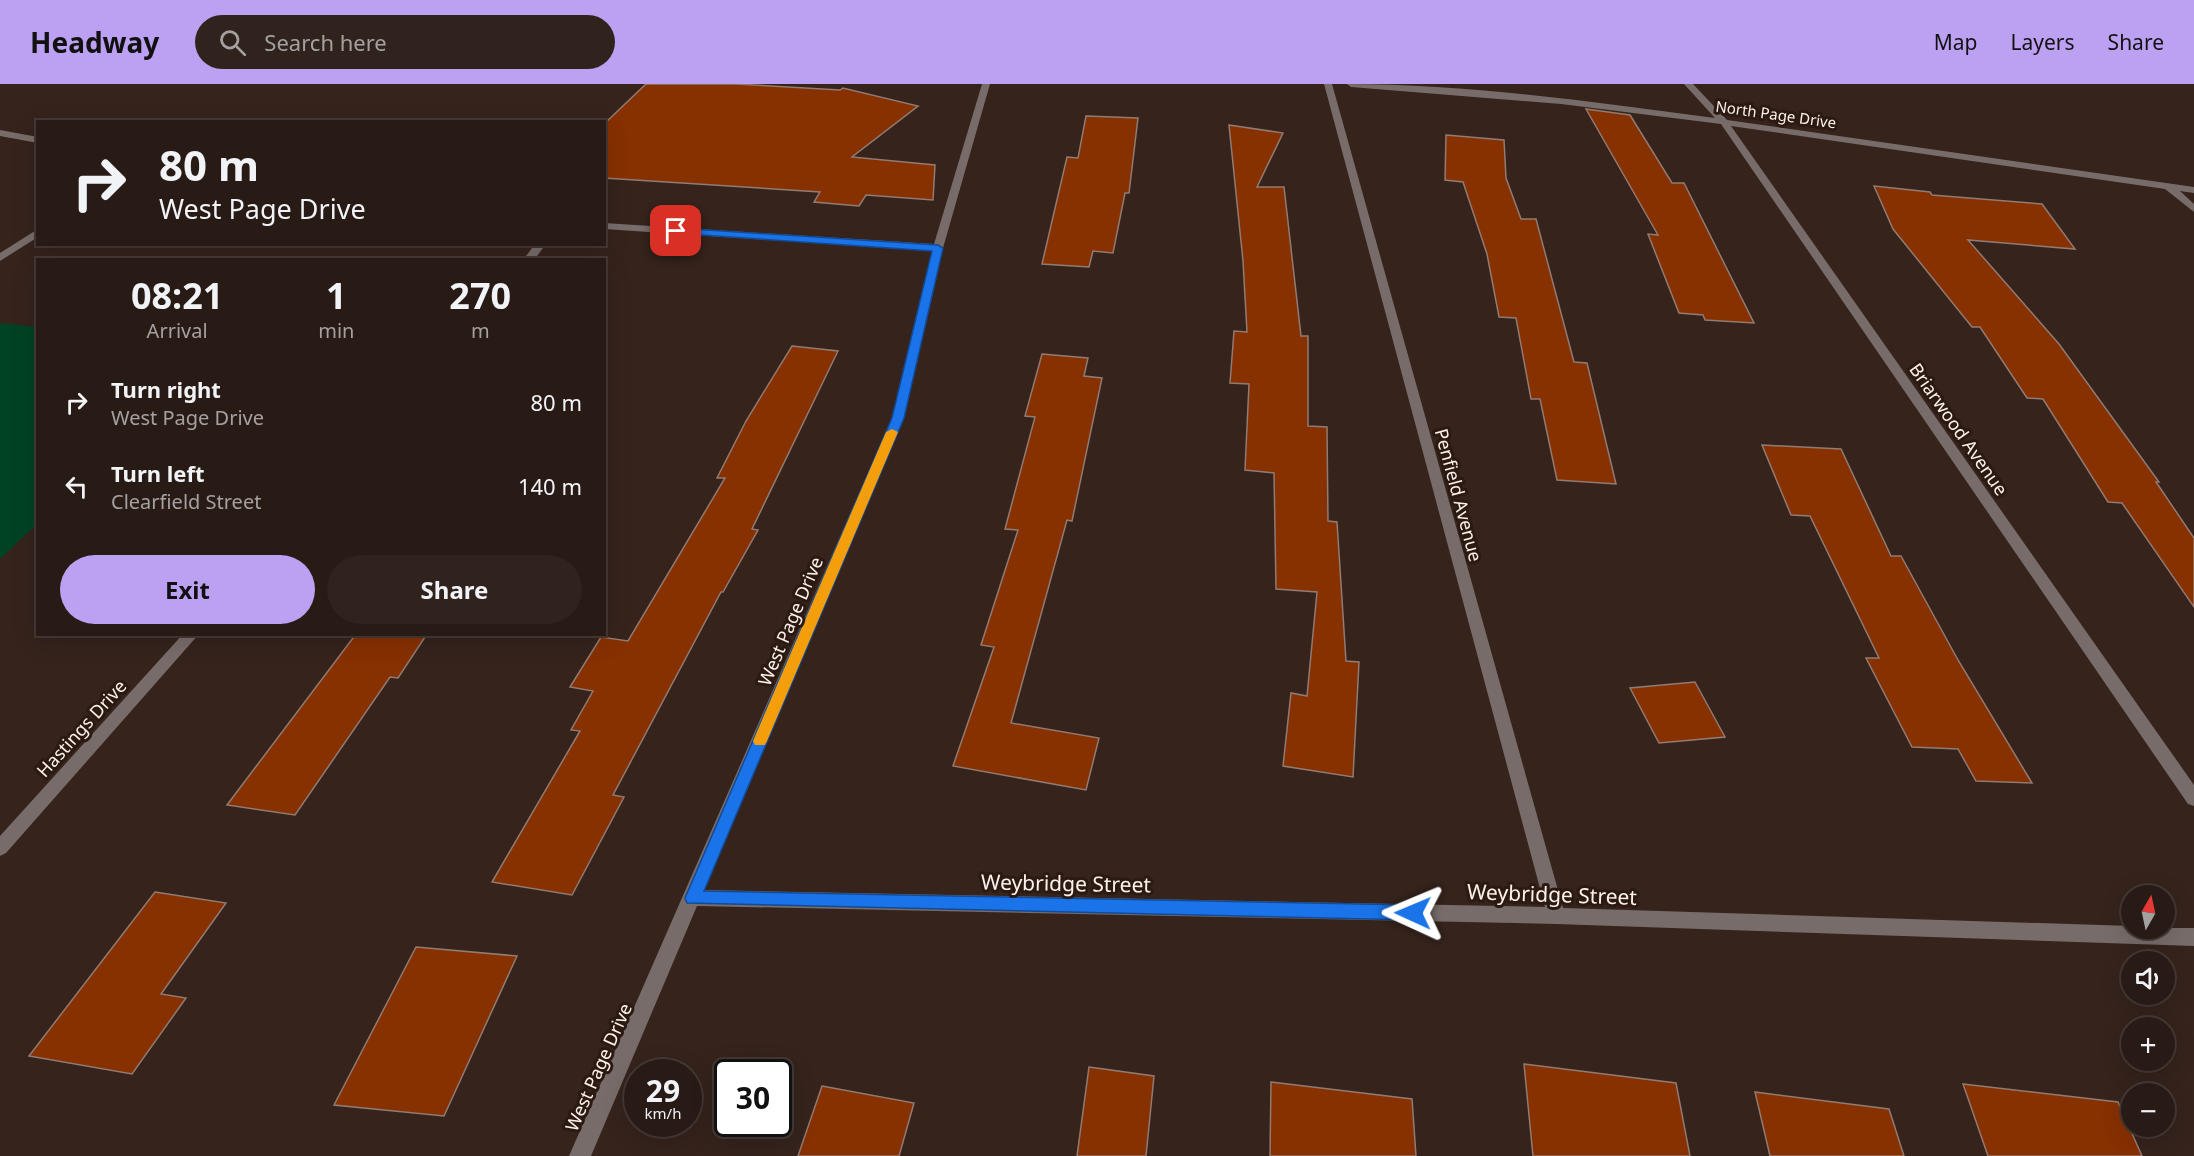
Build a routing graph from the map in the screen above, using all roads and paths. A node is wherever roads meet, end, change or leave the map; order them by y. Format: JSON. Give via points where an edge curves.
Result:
{"nodes":[{"id":1,"x":986,"y":84,"type":"edge"},
{"id":2,"x":1328,"y":84,"type":"edge"},
{"id":3,"x":1351,"y":84,"type":"edge"},
{"id":4,"x":1688,"y":84,"type":"edge"},
{"id":5,"x":1724,"y":122,"type":"junction"},
{"id":6,"x":0,"y":133,"type":"edge"},
{"id":7,"x":36,"y":141,"type":"edge"},
{"id":8,"x":2169,"y":187,"type":"junction"},
{"id":9,"x":2194,"y":190,"type":"edge"},
{"id":10,"x":2194,"y":209,"type":"edge"},
{"id":11,"x":606,"y":226,"type":"edge"},
{"id":12,"x":36,"y":233,"type":"edge"},
{"id":13,"x":539,"y":246,"type":"edge"},
{"id":14,"x":938,"y":248,"type":"junction"},
{"id":15,"x":0,"y":258,"type":"edge"},
{"id":16,"x":530,"y":258,"type":"edge"},
{"id":17,"x":190,"y":636,"type":"edge"},
{"id":18,"x":2194,"y":799,"type":"edge"},
{"id":19,"x":0,"y":848,"type":"edge"},
{"id":20,"x":693,"y":898,"type":"junction"},
{"id":21,"x":1556,"y":916,"type":"junction"},
{"id":22,"x":2194,"y":937,"type":"edge"},
{"id":23,"x":580,"y":1156,"type":"edge"}],
"edges":[{"from":1,"to":14,"type":"street","name":"West Page Drive"},
{"from":2,"to":21,"type":"street","name":"Penfield Avenue"},
{"from":3,"to":5,"type":"street","name":"North Page Drive","via":[[1561,101]]},
{"from":4,"to":5,"type":"street","name":"Briarwood Avenue"},
{"from":5,"to":8,"type":"street","name":"North Page Drive"},
{"from":5,"to":18,"type":"street","name":"Briarwood Avenue"},
{"from":6,"to":7,"type":"street"},
{"from":8,"to":9,"type":"street","name":"North Page Drive"},
{"from":8,"to":10,"type":"street"},
{"from":11,"to":14,"type":"street"},
{"from":12,"to":15,"type":"street"},
{"from":13,"to":16,"type":"street"},
{"from":14,"to":20,"type":"street","name":"West Page Drive","via":[[898,418]]},
{"from":17,"to":19,"type":"street","name":"Hastings Drive"},
{"from":20,"to":21,"type":"street","name":"Weybridge Street"},
{"from":20,"to":23,"type":"street","name":"West Page Drive"},
{"from":21,"to":22,"type":"street","name":"Weybridge Street"}]}
